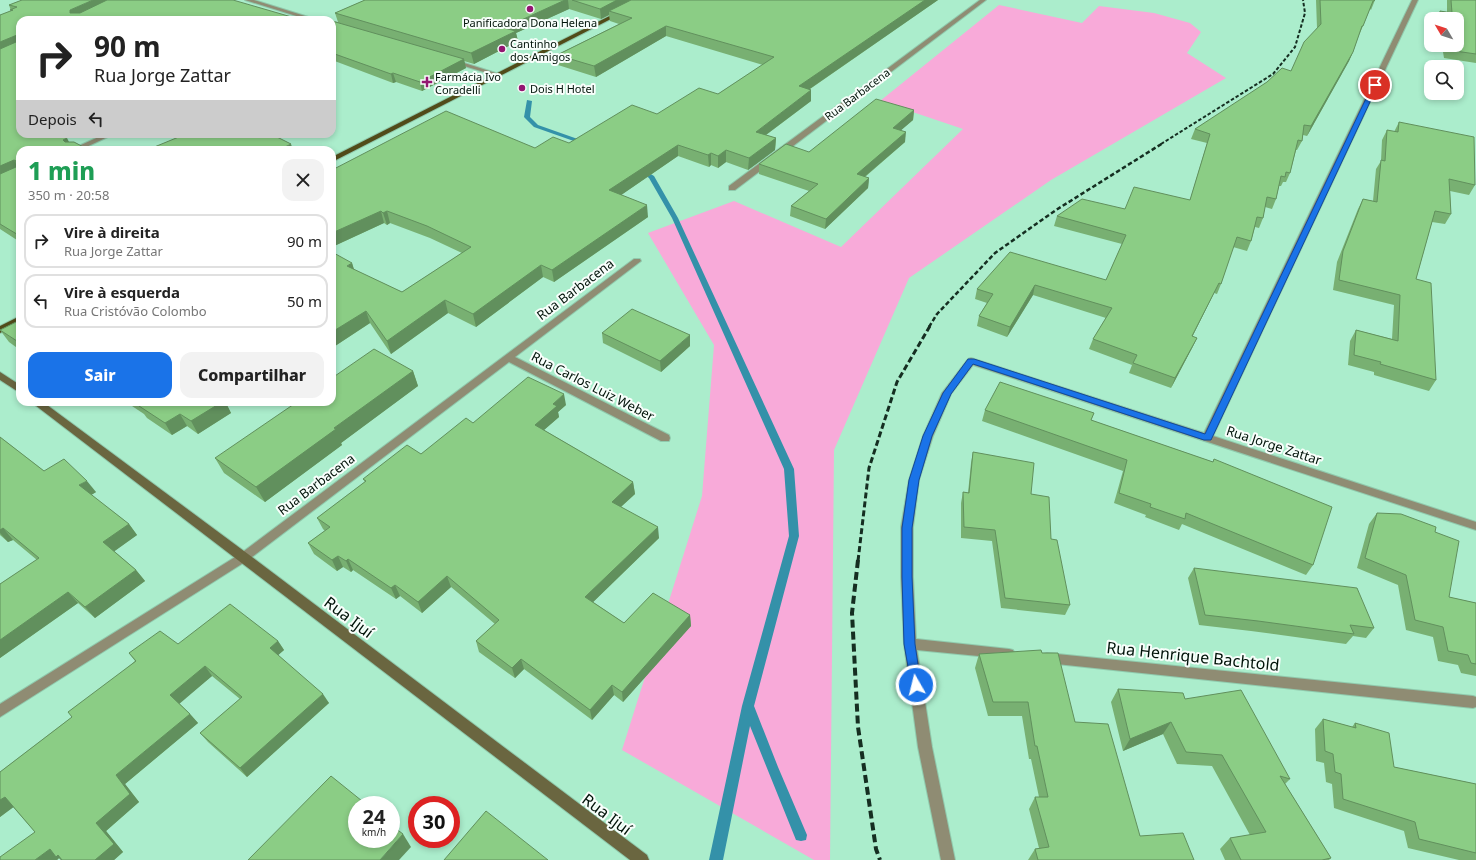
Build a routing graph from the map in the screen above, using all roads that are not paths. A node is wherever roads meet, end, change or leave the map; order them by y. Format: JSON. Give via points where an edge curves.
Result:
{"nodes":[{"id":1,"x":248,"y":0,"type":"edge"},
{"id":2,"x":645,"y":0,"type":"edge"},
{"id":3,"x":983,"y":0,"type":"edge"},
{"id":4,"x":1415,"y":0,"type":"edge"},
{"id":5,"x":302,"y":16,"type":"edge"},
{"id":6,"x":446,"y":59,"type":"edge"},
{"id":7,"x":499,"y":75,"type":"junction"},
{"id":8,"x":102,"y":138,"type":"edge"},
{"id":9,"x":83,"y":146,"type":"edge"},
{"id":10,"x":336,"y":158,"type":"edge"},
{"id":11,"x":732,"y":188,"type":"dead end"},
{"id":12,"x":637,"y":261,"type":"dead end"},
{"id":13,"x":16,"y":322,"type":"edge"},
{"id":14,"x":0,"y":330,"type":"edge"},
{"id":15,"x":509,"y":358,"type":"junction"},
{"id":16,"x":0,"y":375,"type":"edge"},
{"id":17,"x":16,"y":387,"type":"edge"},
{"id":18,"x":41,"y":406,"type":"edge"},
{"id":19,"x":665,"y":438,"type":"dead end"},
{"id":20,"x":1208,"y":438,"type":"junction"},
{"id":21,"x":1476,"y":526,"type":"edge"},
{"id":22,"x":244,"y":557,"type":"junction"},
{"id":23,"x":910,"y":644,"type":"junction"},
{"id":24,"x":1021,"y":656,"type":"edge"},
{"id":25,"x":1037,"y":657,"type":"edge"},
{"id":26,"x":1473,"y":702,"type":"dead end"},
{"id":27,"x":0,"y":711,"type":"edge"},
{"id":28,"x":642,"y":860,"type":"edge"},
{"id":29,"x":948,"y":860,"type":"edge"}],
"edges":[{"from":1,"to":5,"type":"street"},
{"from":2,"to":7,"type":"main road"},
{"from":3,"to":11,"type":"street","name":"Rua Barbacena"},
{"from":4,"to":20,"type":"street"},
{"from":6,"to":7,"type":"street"},
{"from":7,"to":10,"type":"main road"},
{"from":8,"to":9,"type":"street"},
{"from":12,"to":15,"type":"street","name":"Rua Barbacena"},
{"from":13,"to":14,"type":"main road"},
{"from":15,"to":19,"type":"street","name":"Rua Carlos Luiz Weber"},
{"from":15,"to":22,"type":"street","name":"Rua Barbacena"},
{"from":16,"to":17,"type":"main road"},
{"from":18,"to":22,"type":"main road","name":"Rua Ijuí"},
{"from":20,"to":21,"type":"street","name":"Rua Jorge Zattar"},
{"from":20,"to":23,"type":"street","name":"Rua Jorge Zattar","via":[[971,361],[947,393],[928,436],[914,480],[907,528]]},
{"from":22,"to":27,"type":"street","name":"Rua Barbacena"},
{"from":22,"to":28,"type":"main road","name":"Rua Ijuí"},
{"from":23,"to":24,"type":"street"},
{"from":23,"to":29,"type":"street","via":[[926,747]]},
{"from":25,"to":26,"type":"street","name":"Rua Henrique Bachtold"}]}
